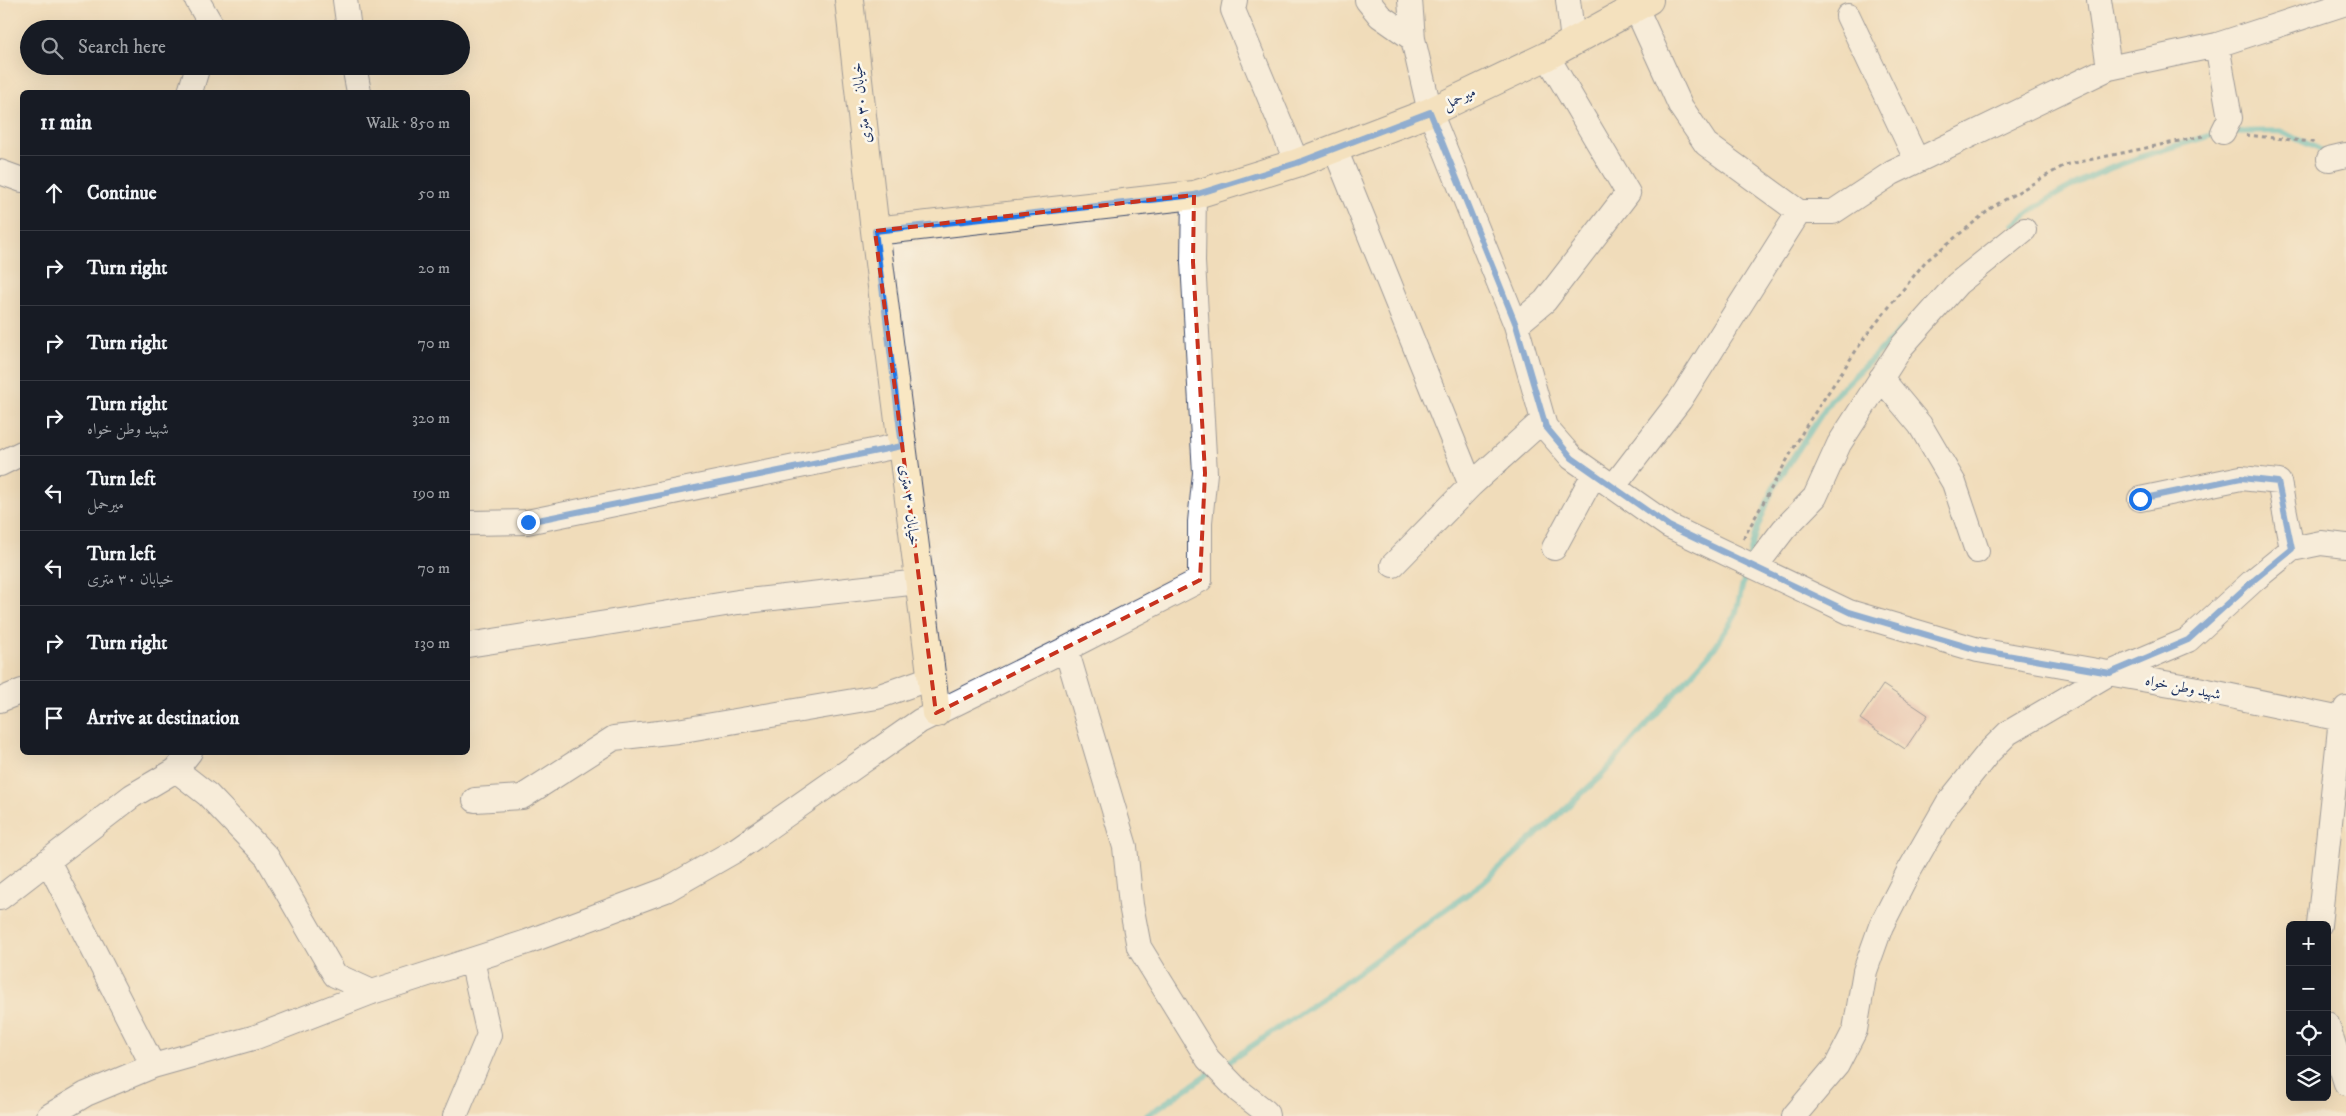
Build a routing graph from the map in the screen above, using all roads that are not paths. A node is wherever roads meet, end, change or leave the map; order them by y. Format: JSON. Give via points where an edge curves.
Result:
{"nodes":[{"id":1,"x":197,"y":0,"type":"edge"},
{"id":2,"x":345,"y":0,"type":"edge"},
{"id":3,"x":849,"y":0,"type":"edge"},
{"id":4,"x":1234,"y":0,"type":"edge"},
{"id":5,"x":1367,"y":0,"type":"edge"},
{"id":6,"x":1410,"y":0,"type":"edge"},
{"id":7,"x":1568,"y":0,"type":"edge"},
{"id":8,"x":2099,"y":0,"type":"edge"},
{"id":9,"x":2346,"y":3,"type":"edge"},
{"id":10,"x":1643,"y":4,"type":"edge"},
{"id":11,"x":1848,"y":16,"type":"dead end"},
{"id":12,"x":208,"y":20,"type":"edge"},
{"id":13,"x":348,"y":20,"type":"edge"},
{"id":14,"x":1413,"y":39,"type":"junction"},
{"id":15,"x":1573,"y":42,"type":"junction"},
{"id":16,"x":2217,"y":45,"type":"junction"},
{"id":17,"x":1547,"y":56,"type":"junction"},
{"id":18,"x":2109,"y":68,"type":"junction"},
{"id":19,"x":195,"y":75,"type":"edge"},
{"id":20,"x":356,"y":75,"type":"edge"},
{"id":21,"x":191,"y":90,"type":"edge"},
{"id":22,"x":359,"y":90,"type":"edge"},
{"id":23,"x":1430,"y":112,"type":"junction"},
{"id":24,"x":2223,"y":132,"type":"dead end"},
{"id":25,"x":1335,"y":149,"type":"junction"},
{"id":26,"x":1917,"y":161,"type":"junction"},
{"id":27,"x":1297,"y":163,"type":"junction"},
{"id":28,"x":0,"y":172,"type":"edge"},
{"id":29,"x":20,"y":179,"type":"edge"},
{"id":30,"x":1194,"y":195,"type":"junction"},
{"id":31,"x":1799,"y":212,"type":"junction"},
{"id":32,"x":2024,"y":230,"type":"dead end"},
{"id":33,"x":875,"y":231,"type":"junction"},
{"id":34,"x":1516,"y":325,"type":"junction"},
{"id":35,"x":1882,"y":378,"type":"junction"},
{"id":36,"x":1543,"y":420,"type":"junction"},
{"id":37,"x":902,"y":446,"type":"junction"},
{"id":38,"x":20,"y":454,"type":"edge"},
{"id":39,"x":0,"y":464,"type":"edge"},
{"id":40,"x":1604,"y":480,"type":"junction"},
{"id":41,"x":1471,"y":485,"type":"junction"},
{"id":42,"x":2140,"y":499,"type":"dead end"},
{"id":43,"x":470,"y":523,"type":"edge"},
{"id":44,"x":2346,"y":546,"type":"edge"},
{"id":45,"x":1554,"y":548,"type":"dead end"},
{"id":46,"x":2292,"y":549,"type":"junction"},
{"id":47,"x":1977,"y":551,"type":"dead end"},
{"id":48,"x":1393,"y":566,"type":"dead end"},
{"id":49,"x":1754,"y":567,"type":"junction"},
{"id":50,"x":919,"y":582,"type":"junction"},
{"id":51,"x":470,"y":645,"type":"edge"},
{"id":52,"x":1066,"y":650,"type":"junction"},
{"id":53,"x":2110,"y":673,"type":"junction"},
{"id":54,"x":931,"y":678,"type":"junction"},
{"id":55,"x":20,"y":692,"type":"edge"},
{"id":56,"x":0,"y":700,"type":"edge"},
{"id":57,"x":936,"y":713,"type":"junction"},
{"id":58,"x":2344,"y":713,"type":"edge"},
{"id":59,"x":183,"y":761,"type":"edge"},
{"id":60,"x":475,"y":800,"type":"dead end"},
{"id":61,"x":48,"y":861,"type":"junction"},
{"id":62,"x":0,"y":898,"type":"edge"},
{"id":63,"x":2319,"y":921,"type":"edge"},
{"id":64,"x":472,"y":960,"type":"junction"},
{"id":65,"x":372,"y":992,"type":"junction"},
{"id":66,"x":2331,"y":1036,"type":"edge"},
{"id":67,"x":153,"y":1066,"type":"junction"},
{"id":68,"x":2346,"y":1083,"type":"edge"},
{"id":69,"x":49,"y":1116,"type":"edge"},
{"id":70,"x":455,"y":1116,"type":"edge"},
{"id":71,"x":1267,"y":1116,"type":"edge"},
{"id":72,"x":1794,"y":1116,"type":"edge"}],
"edges":[{"from":1,"to":12,"type":"street"},
{"from":2,"to":13,"type":"street"},
{"from":3,"to":33,"type":"street","name":"خیابان ۳۰ متری"},
{"from":4,"to":27,"type":"street","via":[[1233,10]]},
{"from":5,"to":14,"type":"street","via":[[1380,16]]},
{"from":6,"to":14,"type":"street","name":"شهید وطن خواه"},
{"from":7,"to":15,"type":"street"},
{"from":8,"to":18,"type":"street"},
{"from":9,"to":16,"type":"street"},
{"from":10,"to":15,"type":"street","name":"میرحمل"},
{"from":10,"to":31,"type":"street","via":[[1681,107],[1706,144]]},
{"from":11,"to":26,"type":"street"},
{"from":14,"to":23,"type":"street","name":"شهید وطن خواه"},
{"from":15,"to":17,"type":"street","name":"میرحمل"},
{"from":16,"to":18,"type":"street"},
{"from":16,"to":24,"type":"street","via":[[2230,118]]},
{"from":17,"to":23,"type":"street","name":"میرحمل"},
{"from":17,"to":34,"type":"street","via":[[1628,194],[1545,301]]},
{"from":18,"to":26,"type":"street"},
{"from":19,"to":21,"type":"street"},
{"from":20,"to":22,"type":"street"},
{"from":23,"to":25,"type":"street","name":"میرحمل"},
{"from":23,"to":34,"type":"street","name":"شهید وطن خواه"},
{"from":25,"to":27,"type":"street","name":"میرحمل"},
{"from":25,"to":41,"type":"street"},
{"from":26,"to":31,"type":"street","via":[[1892,173],[1833,212]]},
{"from":27,"to":30,"type":"street","name":"میرحمل"},
{"from":28,"to":29,"type":"street"},
{"from":30,"to":33,"type":"street","name":"میرحمل"},
{"from":30,"to":52,"type":"street","via":[[1193,262],[1206,473],[1200,522],[1200,580]]},
{"from":31,"to":40,"type":"street","via":[[1680,400]]},
{"from":32,"to":35,"type":"street","via":[[1957,284],[1902,346]]},
{"from":33,"to":37,"type":"street","name":"خیابان ۳۰ متری"},
{"from":34,"to":36,"type":"street","name":"شهید وطن خواه"},
{"from":35,"to":47,"type":"street","via":[[1920,425],[1954,483]]},
{"from":35,"to":49,"type":"street","via":[[1839,444],[1815,497],[1784,528]]},
{"from":36,"to":40,"type":"street","name":"شهید وطن خواه","via":[[1572,458]]},
{"from":36,"to":41,"type":"street"},
{"from":37,"to":43,"type":"street","via":[[528,522]]},
{"from":37,"to":50,"type":"street","name":"خیابان ۳۰ متری"},
{"from":38,"to":39,"type":"street"},
{"from":40,"to":45,"type":"street"},
{"from":40,"to":49,"type":"street","name":"شهید وطن خواه","via":[[1669,526]]},
{"from":41,"to":48,"type":"street"},
{"from":42,"to":46,"type":"street","via":[[2241,478],[2278,482]]},
{"from":44,"to":46,"type":"street","via":[[2321,543]]},
{"from":46,"to":53,"type":"street","via":[[2188,640]]},
{"from":49,"to":53,"type":"street","name":"شهید وطن خواه","via":[[1849,612],[1978,650]]},
{"from":50,"to":51,"type":"street","via":[[738,602]]},
{"from":50,"to":54,"type":"street","name":"خیابان ۳۰ متری"},
{"from":52,"to":57,"type":"street"},
{"from":52,"to":71,"type":"street","via":[[1125,847],[1130,905],[1139,947],[1208,1059]]},
{"from":53,"to":58,"type":"street","name":"شهید وطن خواه"},
{"from":53,"to":72,"type":"street","via":[[2008,733],[1948,804],[1881,926],[1865,971],[1855,1030],[1837,1065]]},
{"from":54,"to":57,"type":"street","name":"خیابان ۳۰ متری"},
{"from":54,"to":60,"type":"street","via":[[877,697],[677,731],[614,738],[522,797]]},
{"from":55,"to":56,"type":"street"},
{"from":57,"to":64,"type":"street","via":[[736,850],[666,890]]},
{"from":58,"to":63,"type":"street"},
{"from":59,"to":61,"type":"street"},
{"from":59,"to":65,"type":"street","via":[[208,795],[267,857],[335,975]]},
{"from":61,"to":62,"type":"street"},
{"from":61,"to":67,"type":"street"},
{"from":64,"to":65,"type":"street"},
{"from":64,"to":70,"type":"street","via":[[489,1036]]},
{"from":65,"to":67,"type":"street","via":[[256,1037]]},
{"from":66,"to":68,"type":"street"},
{"from":67,"to":69,"type":"street","via":[[86,1094]]}]}
